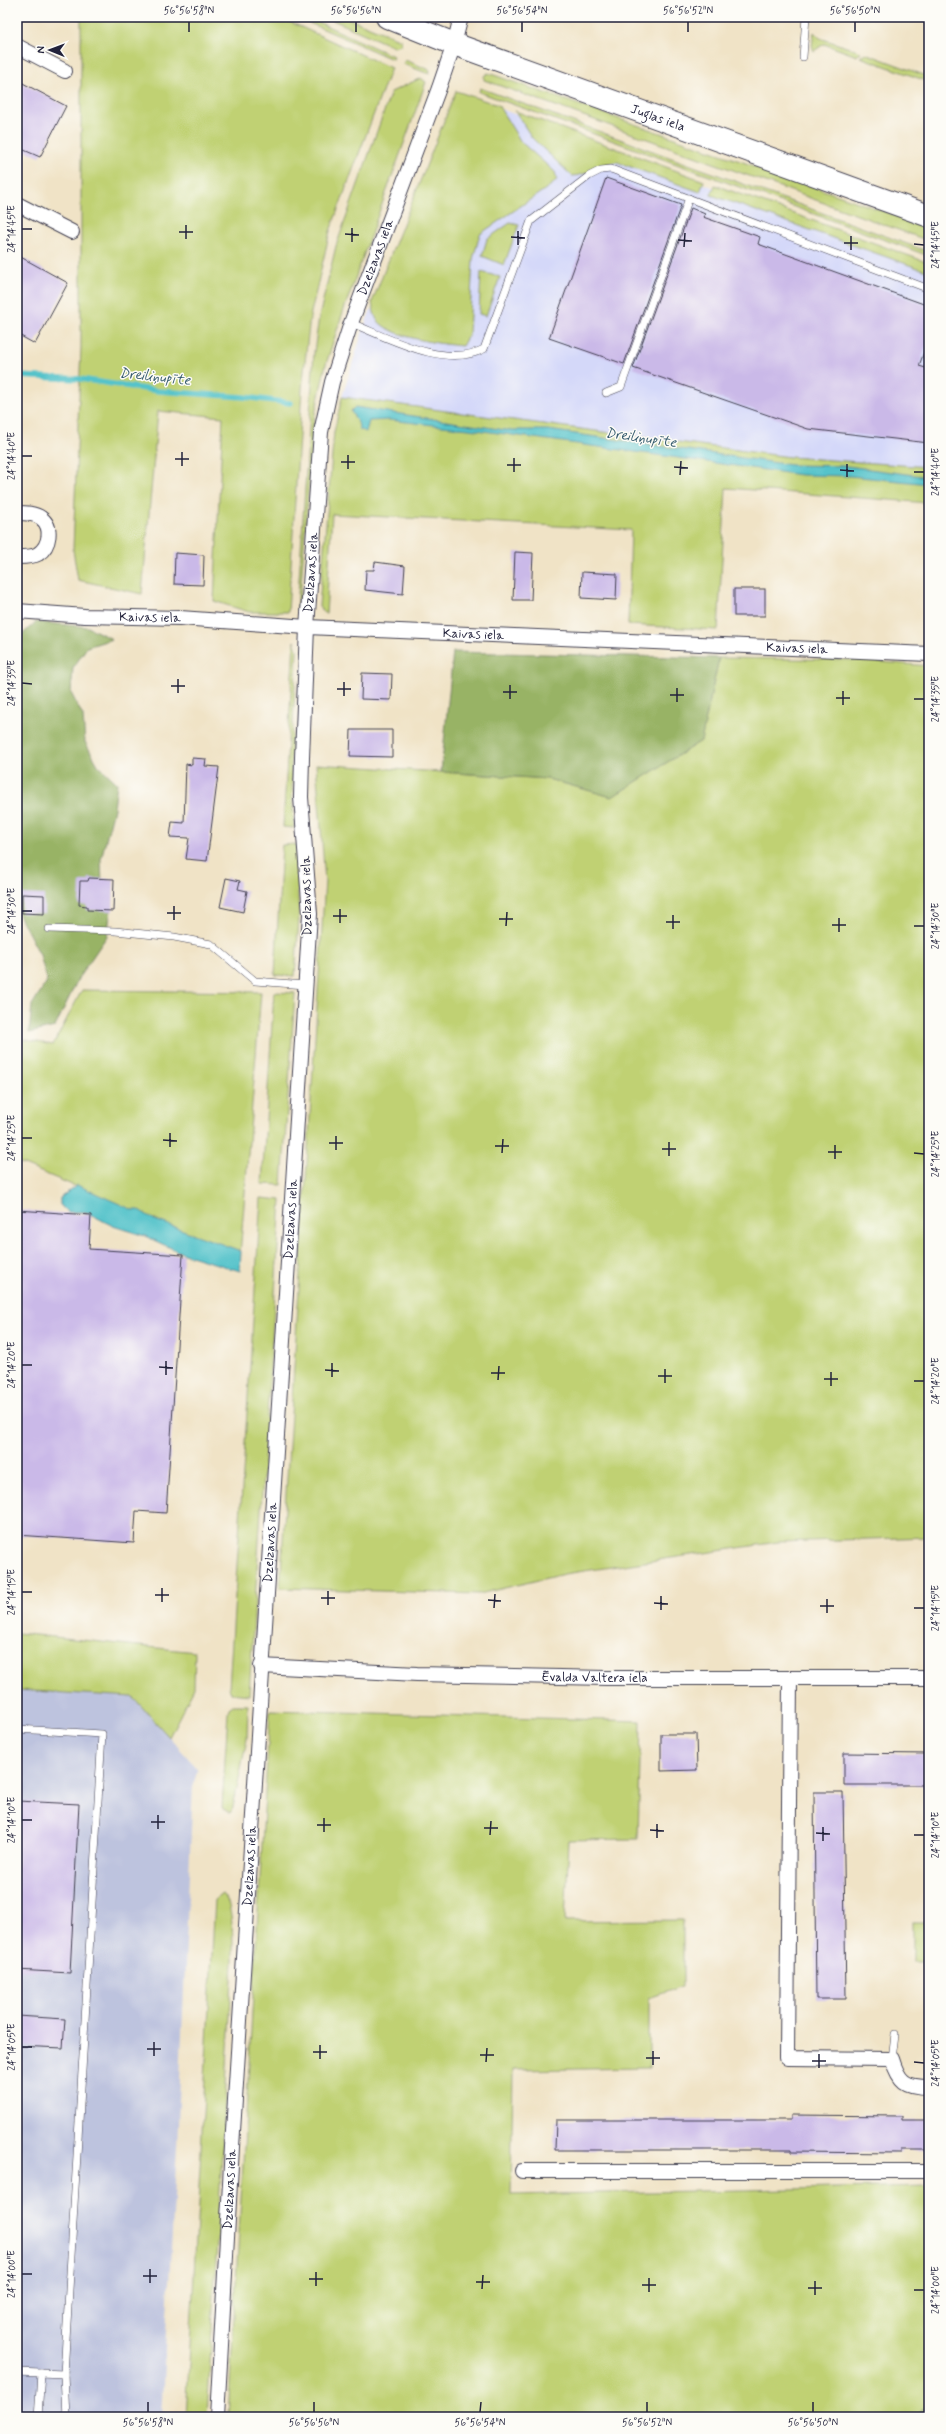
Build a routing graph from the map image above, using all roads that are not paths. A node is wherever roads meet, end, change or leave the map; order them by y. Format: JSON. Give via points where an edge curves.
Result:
{"nodes":[{"id":1,"x":387,"y":17,"type":"edge"},
{"id":2,"x":461,"y":17,"type":"edge"},
{"id":3,"x":806,"y":17,"type":"edge"},
{"id":4,"x":454,"y":44,"type":"junction"},
{"id":5,"x":17,"y":46,"type":"edge"},
{"id":6,"x":803,"y":57,"type":"dead end"},
{"id":7,"x":65,"y":71,"type":"dead end"},
{"id":8,"x":688,"y":198,"type":"junction"},
{"id":9,"x":17,"y":204,"type":"edge"},
{"id":10,"x":929,"y":216,"type":"edge"},
{"id":11,"x":72,"y":232,"type":"dead end"},
{"id":12,"x":929,"y":288,"type":"edge"},
{"id":13,"x":351,"y":323,"type":"junction"},
{"id":14,"x":606,"y":393,"type":"dead end"},
{"id":15,"x":17,"y":512,"type":"edge"},
{"id":16,"x":17,"y":557,"type":"edge"},
{"id":17,"x":17,"y":611,"type":"edge"},
{"id":18,"x":307,"y":627,"type":"junction"},
{"id":19,"x":929,"y":654,"type":"edge"},
{"id":20,"x":49,"y":929,"type":"dead end"},
{"id":21,"x":305,"y":985,"type":"junction"},
{"id":22,"x":261,"y":1666,"type":"junction"},
{"id":23,"x":790,"y":1678,"type":"junction"},
{"id":24,"x":929,"y":1678,"type":"edge"},
{"id":25,"x":17,"y":1729,"type":"edge"},
{"id":26,"x":895,"y":2034,"type":"dead end"},
{"id":27,"x":892,"y":2059,"type":"junction"},
{"id":28,"x":929,"y":2087,"type":"edge"},
{"id":29,"x":522,"y":2171,"type":"dead end"},
{"id":30,"x":929,"y":2171,"type":"edge"},
{"id":31,"x":17,"y":2372,"type":"edge"},
{"id":32,"x":41,"y":2373,"type":"junction"},
{"id":33,"x":64,"y":2374,"type":"junction"},
{"id":34,"x":38,"y":2417,"type":"edge"},
{"id":35,"x":66,"y":2417,"type":"edge"},
{"id":36,"x":217,"y":2417,"type":"edge"}],
"edges":[{"from":1,"to":4,"type":"main road","name":"Juglas iela"},
{"from":2,"to":4,"type":"street","name":"Dzelzavas iela"},
{"from":3,"to":6,"type":"lane"},
{"from":4,"to":10,"type":"main road","name":"Juglas iela"},
{"from":4,"to":13,"type":"street","name":"Dzelzavas iela"},
{"from":5,"to":7,"type":"street"},
{"from":8,"to":12,"type":"lane"},
{"from":8,"to":13,"type":"lane","via":[[611,169],[601,170],[589,176],[531,221],[484,349],[472,355],[428,353]]},
{"from":8,"to":14,"type":"lane","via":[[621,387]]},
{"from":9,"to":11,"type":"street"},
{"from":13,"to":18,"type":"street","name":"Dzelzavas iela","via":[[332,382],[321,432]]},
{"from":15,"to":16,"type":"street","via":[[42,518],[49,532],[46,547],[38,554]]},
{"from":17,"to":18,"type":"street","name":"Kaivas iela"},
{"from":18,"to":19,"type":"street","name":"Kaivas iela"},
{"from":18,"to":21,"type":"street","name":"Dzelzavas iela","via":[[302,797],[310,914]]},
{"from":20,"to":21,"type":"lane","via":[[115,931],[211,944],[255,981]]},
{"from":21,"to":22,"type":"street","name":"Dzelzavas iela"},
{"from":22,"to":23,"type":"street","name":"Ēvalda Valtera iela","via":[[417,1674],[598,1678]]},
{"from":22,"to":36,"type":"street","name":"Dzelzavas iela"},
{"from":23,"to":24,"type":"street","name":"Ēvalda Valtera iela"},
{"from":23,"to":27,"type":"street","via":[[787,2058]]},
{"from":25,"to":33,"type":"lane","via":[[102,1734]]},
{"from":26,"to":27,"type":"lane"},
{"from":27,"to":28,"type":"street","via":[[897,2075],[912,2087]]},
{"from":29,"to":30,"type":"street"},
{"from":31,"to":32,"type":"lane"},
{"from":32,"to":33,"type":"lane"},
{"from":32,"to":34,"type":"lane"},
{"from":33,"to":35,"type":"lane"}]}
